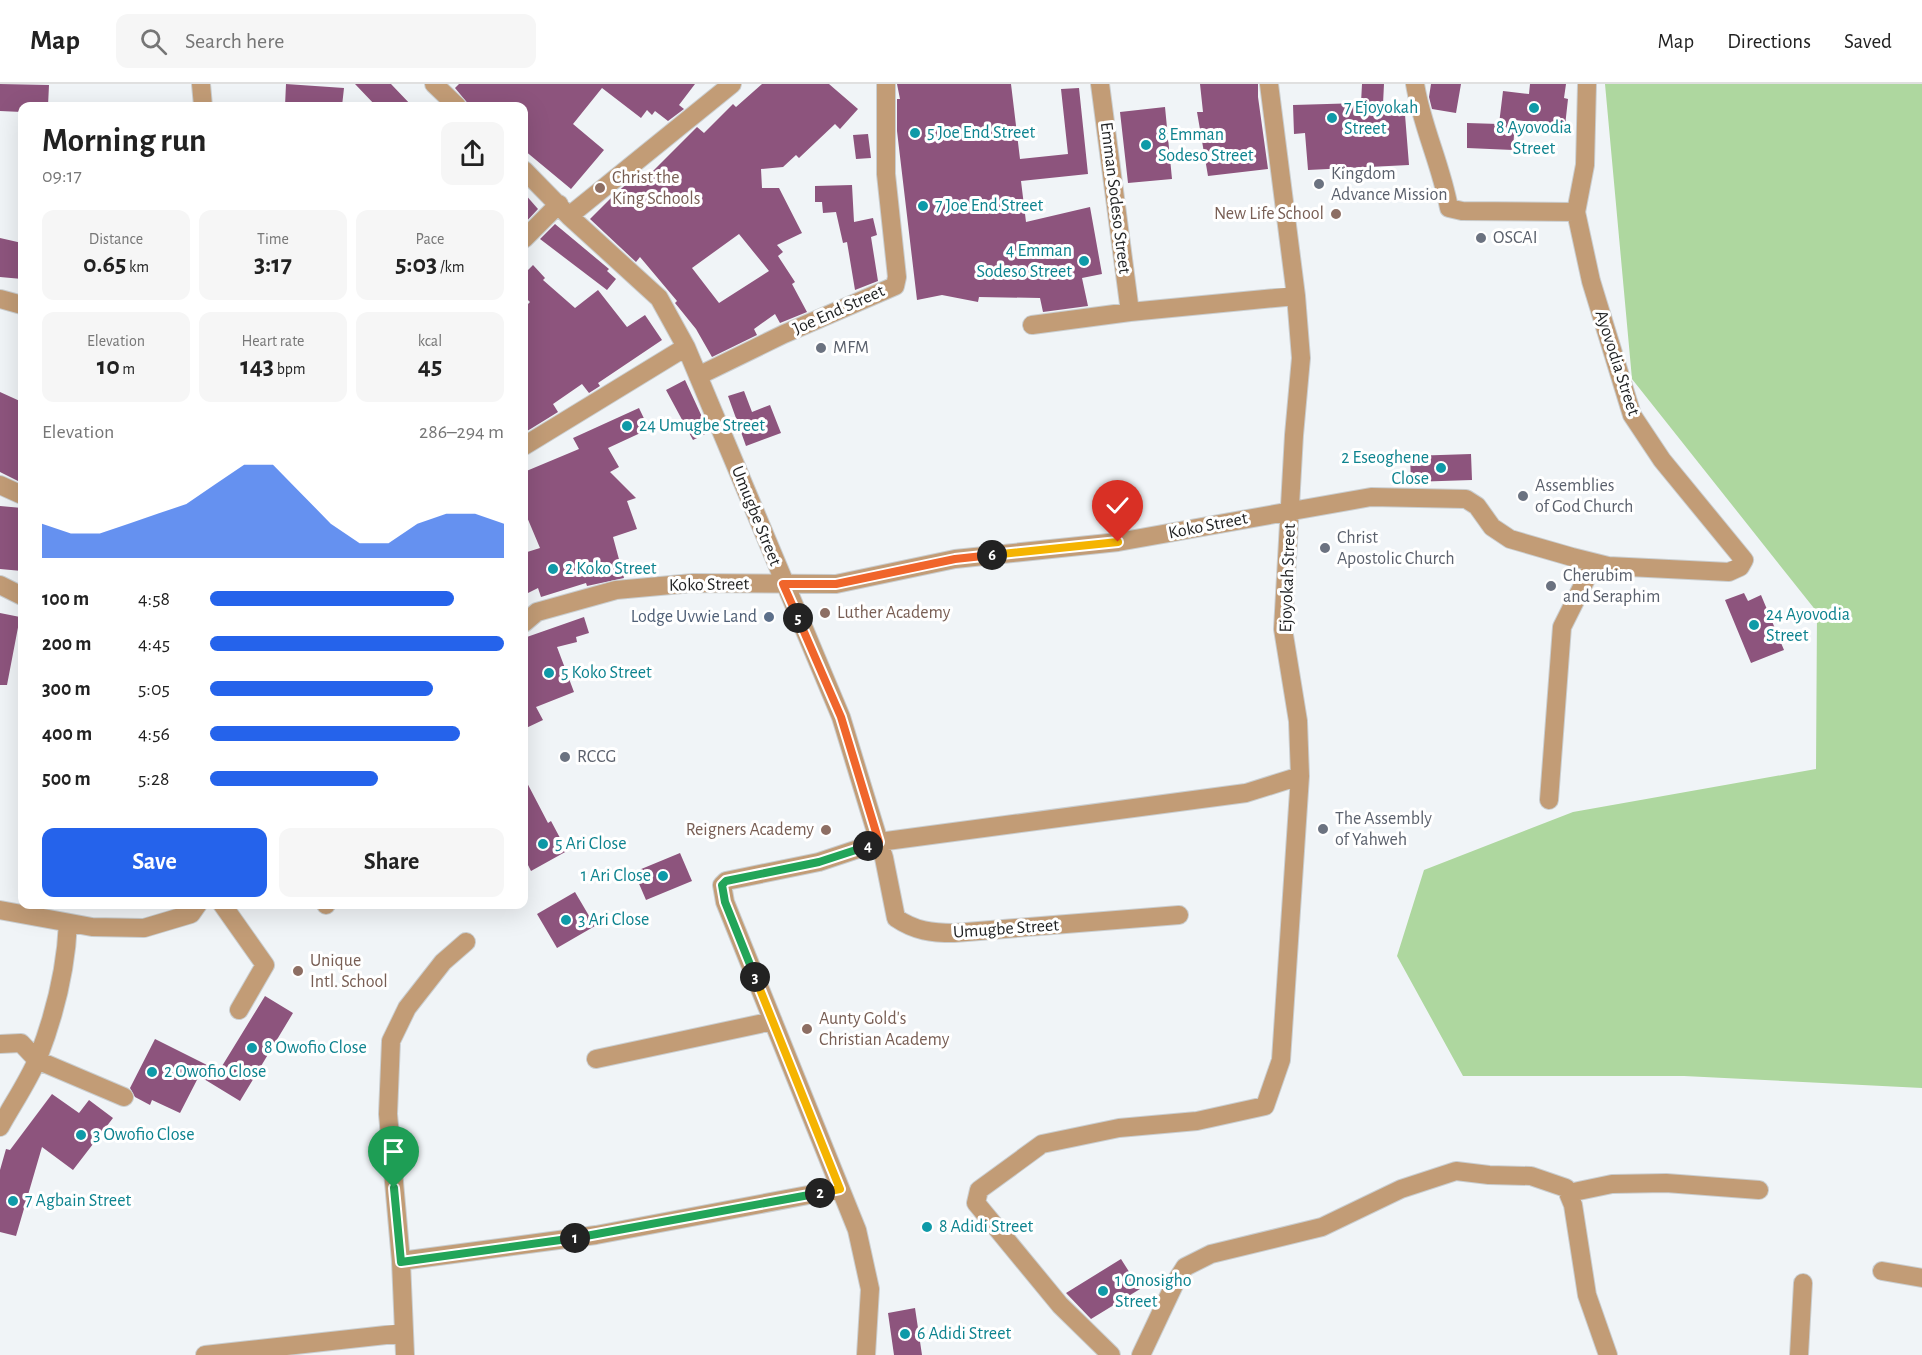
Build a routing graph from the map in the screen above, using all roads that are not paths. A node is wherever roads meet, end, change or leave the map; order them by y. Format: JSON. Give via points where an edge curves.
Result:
{"nodes":[{"id":1,"x":201,"y":84,"type":"edge"},
{"id":2,"x":434,"y":84,"type":"edge"},
{"id":3,"x":732,"y":84,"type":"edge"},
{"id":4,"x":886,"y":84,"type":"edge"},
{"id":5,"x":1100,"y":84,"type":"edge"},
{"id":6,"x":1269,"y":84,"type":"edge"},
{"id":7,"x":1415,"y":84,"type":"edge"},
{"id":8,"x":1587,"y":84,"type":"edge"},
{"id":9,"x":203,"y":102,"type":"edge"},
{"id":10,"x":453,"y":102,"type":"edge"},
{"id":11,"x":528,"y":174,"type":"edge"},
{"id":12,"x":564,"y":210,"type":"junction"},
{"id":13,"x":1576,"y":212,"type":"junction"},
{"id":14,"x":528,"y":236,"type":"edge"},
{"id":15,"x":1296,"y":296,"type":"junction"},
{"id":16,"x":0,"y":299,"type":"edge"},
{"id":17,"x":18,"y":304,"type":"edge"},
{"id":18,"x":1130,"y":312,"type":"junction"},
{"id":19,"x":1032,"y":326,"type":"dead end"},
{"id":20,"x":686,"y":346,"type":"junction"},
{"id":21,"x":698,"y":376,"type":"junction"},
{"id":22,"x":528,"y":444,"type":"edge"},
{"id":23,"x":0,"y":485,"type":"edge"},
{"id":24,"x":18,"y":493,"type":"edge"},
{"id":25,"x":1290,"y":510,"type":"junction"},
{"id":26,"x":1594,"y":563,"type":"junction"},
{"id":27,"x":783,"y":584,"type":"junction"},
{"id":28,"x":0,"y":585,"type":"edge"},
{"id":29,"x":18,"y":594,"type":"edge"},
{"id":30,"x":528,"y":620,"type":"edge"},
{"id":31,"x":1300,"y":776,"type":"junction"},
{"id":32,"x":1549,"y":800,"type":"dead end"},
{"id":33,"x":879,"y":842,"type":"junction"},
{"id":34,"x":194,"y":909,"type":"edge"},
{"id":35,"x":226,"y":909,"type":"edge"},
{"id":36,"x":0,"y":910,"type":"edge"},
{"id":37,"x":1179,"y":915,"type":"dead end"},
{"id":38,"x":68,"y":922,"type":"junction"},
{"id":39,"x":466,"y":942,"type":"dead end"},
{"id":40,"x":239,"y":1010,"type":"dead end"},
{"id":41,"x":773,"y":1021,"type":"junction"},
{"id":42,"x":0,"y":1044,"type":"edge"},
{"id":43,"x":596,"y":1059,"type":"dead end"},
{"id":44,"x":37,"y":1060,"type":"junction"},
{"id":45,"x":124,"y":1096,"type":"dead end"},
{"id":46,"x":0,"y":1128,"type":"edge"},
{"id":47,"x":840,"y":1189,"type":"junction"},
{"id":48,"x":1759,"y":1190,"type":"dead end"},
{"id":49,"x":1569,"y":1193,"type":"junction"},
{"id":50,"x":401,"y":1262,"type":"junction"},
{"id":51,"x":1882,"y":1271,"type":"dead end"},
{"id":52,"x":1922,"y":1278,"type":"edge"},
{"id":53,"x":1803,"y":1283,"type":"dead end"},
{"id":54,"x":404,"y":1333,"type":"junction"},
{"id":55,"x":205,"y":1355,"type":"edge"},
{"id":56,"x":405,"y":1355,"type":"edge"},
{"id":57,"x":866,"y":1355,"type":"edge"},
{"id":58,"x":1111,"y":1355,"type":"edge"},
{"id":59,"x":1141,"y":1355,"type":"edge"},
{"id":60,"x":1608,"y":1355,"type":"edge"},
{"id":61,"x":1799,"y":1355,"type":"edge"}],
"edges":[{"from":1,"to":9,"type":"street"},
{"from":2,"to":10,"type":"street"},
{"from":3,"to":12,"type":"street"},
{"from":4,"to":21,"type":"street","name":"Joe End Street","via":[[886,174],[895,286]]},
{"from":5,"to":18,"type":"street","name":"Emman Sodeso Street"},
{"from":6,"to":15,"type":"street","name":"Ejoyokah Street"},
{"from":7,"to":13,"type":"street","via":[[1420,111],[1439,160],[1449,208]]},
{"from":8,"to":13,"type":"street","name":"Ayovodia Street","via":[[1585,165]]},
{"from":11,"to":12,"type":"street","name":"Umugbe Street"},
{"from":12,"to":14,"type":"street"},
{"from":12,"to":20,"type":"street","name":"Umugbe Street","via":[[659,298]]},
{"from":13,"to":26,"type":"street","name":"Ayovodia Street","via":[[1591,281],[1632,415],[1691,498],[1744,560],[1729,572]]},
{"from":15,"to":18,"type":"street"},
{"from":15,"to":25,"type":"street","name":"Ejoyokah Street","via":[[1301,358]]},
{"from":16,"to":17,"type":"street"},
{"from":18,"to":19,"type":"street"},
{"from":20,"to":21,"type":"street","name":"Umugbe Street"},
{"from":20,"to":22,"type":"street"},
{"from":21,"to":27,"type":"street","name":"Umugbe Street"},
{"from":23,"to":24,"type":"street"},
{"from":25,"to":26,"type":"street","name":"Koko Street","via":[[1371,497],[1466,499],[1477,506],[1492,527],[1510,539]]},
{"from":25,"to":27,"type":"street","name":"Koko Street","via":[[1118,542],[955,559],[836,584]]},
{"from":25,"to":31,"type":"street","name":"Ejoyokah Street","via":[[1284,629],[1298,721]]},
{"from":26,"to":32,"type":"street","via":[[1563,627]]},
{"from":27,"to":30,"type":"street","name":"Koko Street","via":[[693,583],[616,590],[537,612]]},
{"from":27,"to":33,"type":"street","name":"Umugbe Street","via":[[841,717]]},
{"from":28,"to":29,"type":"street"},
{"from":31,"to":33,"type":"street","via":[[1246,794]]},
{"from":31,"to":58,"type":"street","name":"Ejoyokah Street","via":[[1281,1060],[1265,1106],[1197,1121],[1119,1128],[1042,1144],[979,1190],[976,1203],[1060,1305]]},
{"from":33,"to":37,"type":"street","name":"Umugbe Street","via":[[896,918],[911,928],[931,933]]},
{"from":33,"to":41,"type":"street","via":[[819,862],[742,876],[722,885],[725,902]]},
{"from":34,"to":38,"type":"street","via":[[191,914],[144,928],[92,927]]},
{"from":35,"to":40,"type":"street","via":[[265,965]]},
{"from":36,"to":38,"type":"street"},
{"from":38,"to":44,"type":"street","via":[[59,993]]},
{"from":39,"to":50,"type":"street","via":[[443,962],[407,1008],[391,1041],[388,1114]]},
{"from":41,"to":43,"type":"street"},
{"from":41,"to":47,"type":"street"},
{"from":42,"to":44,"type":"street","via":[[21,1043]]},
{"from":44,"to":45,"type":"street"},
{"from":44,"to":46,"type":"street"},
{"from":47,"to":50,"type":"street","via":[[596,1235]]},
{"from":47,"to":57,"type":"street","via":[[857,1230],[870,1289]]},
{"from":48,"to":49,"type":"street","via":[[1666,1183],[1612,1184]]},
{"from":49,"to":59,"type":"street","via":[[1566,1188],[1532,1176],[1456,1171],[1401,1189],[1322,1227],[1211,1254],[1185,1267]]},
{"from":49,"to":60,"type":"street","via":[[1587,1294]]},
{"from":50,"to":54,"type":"street"},
{"from":51,"to":52,"type":"street"},
{"from":53,"to":61,"type":"street"},
{"from":54,"to":55,"type":"street"},
{"from":54,"to":56,"type":"street"}]}
